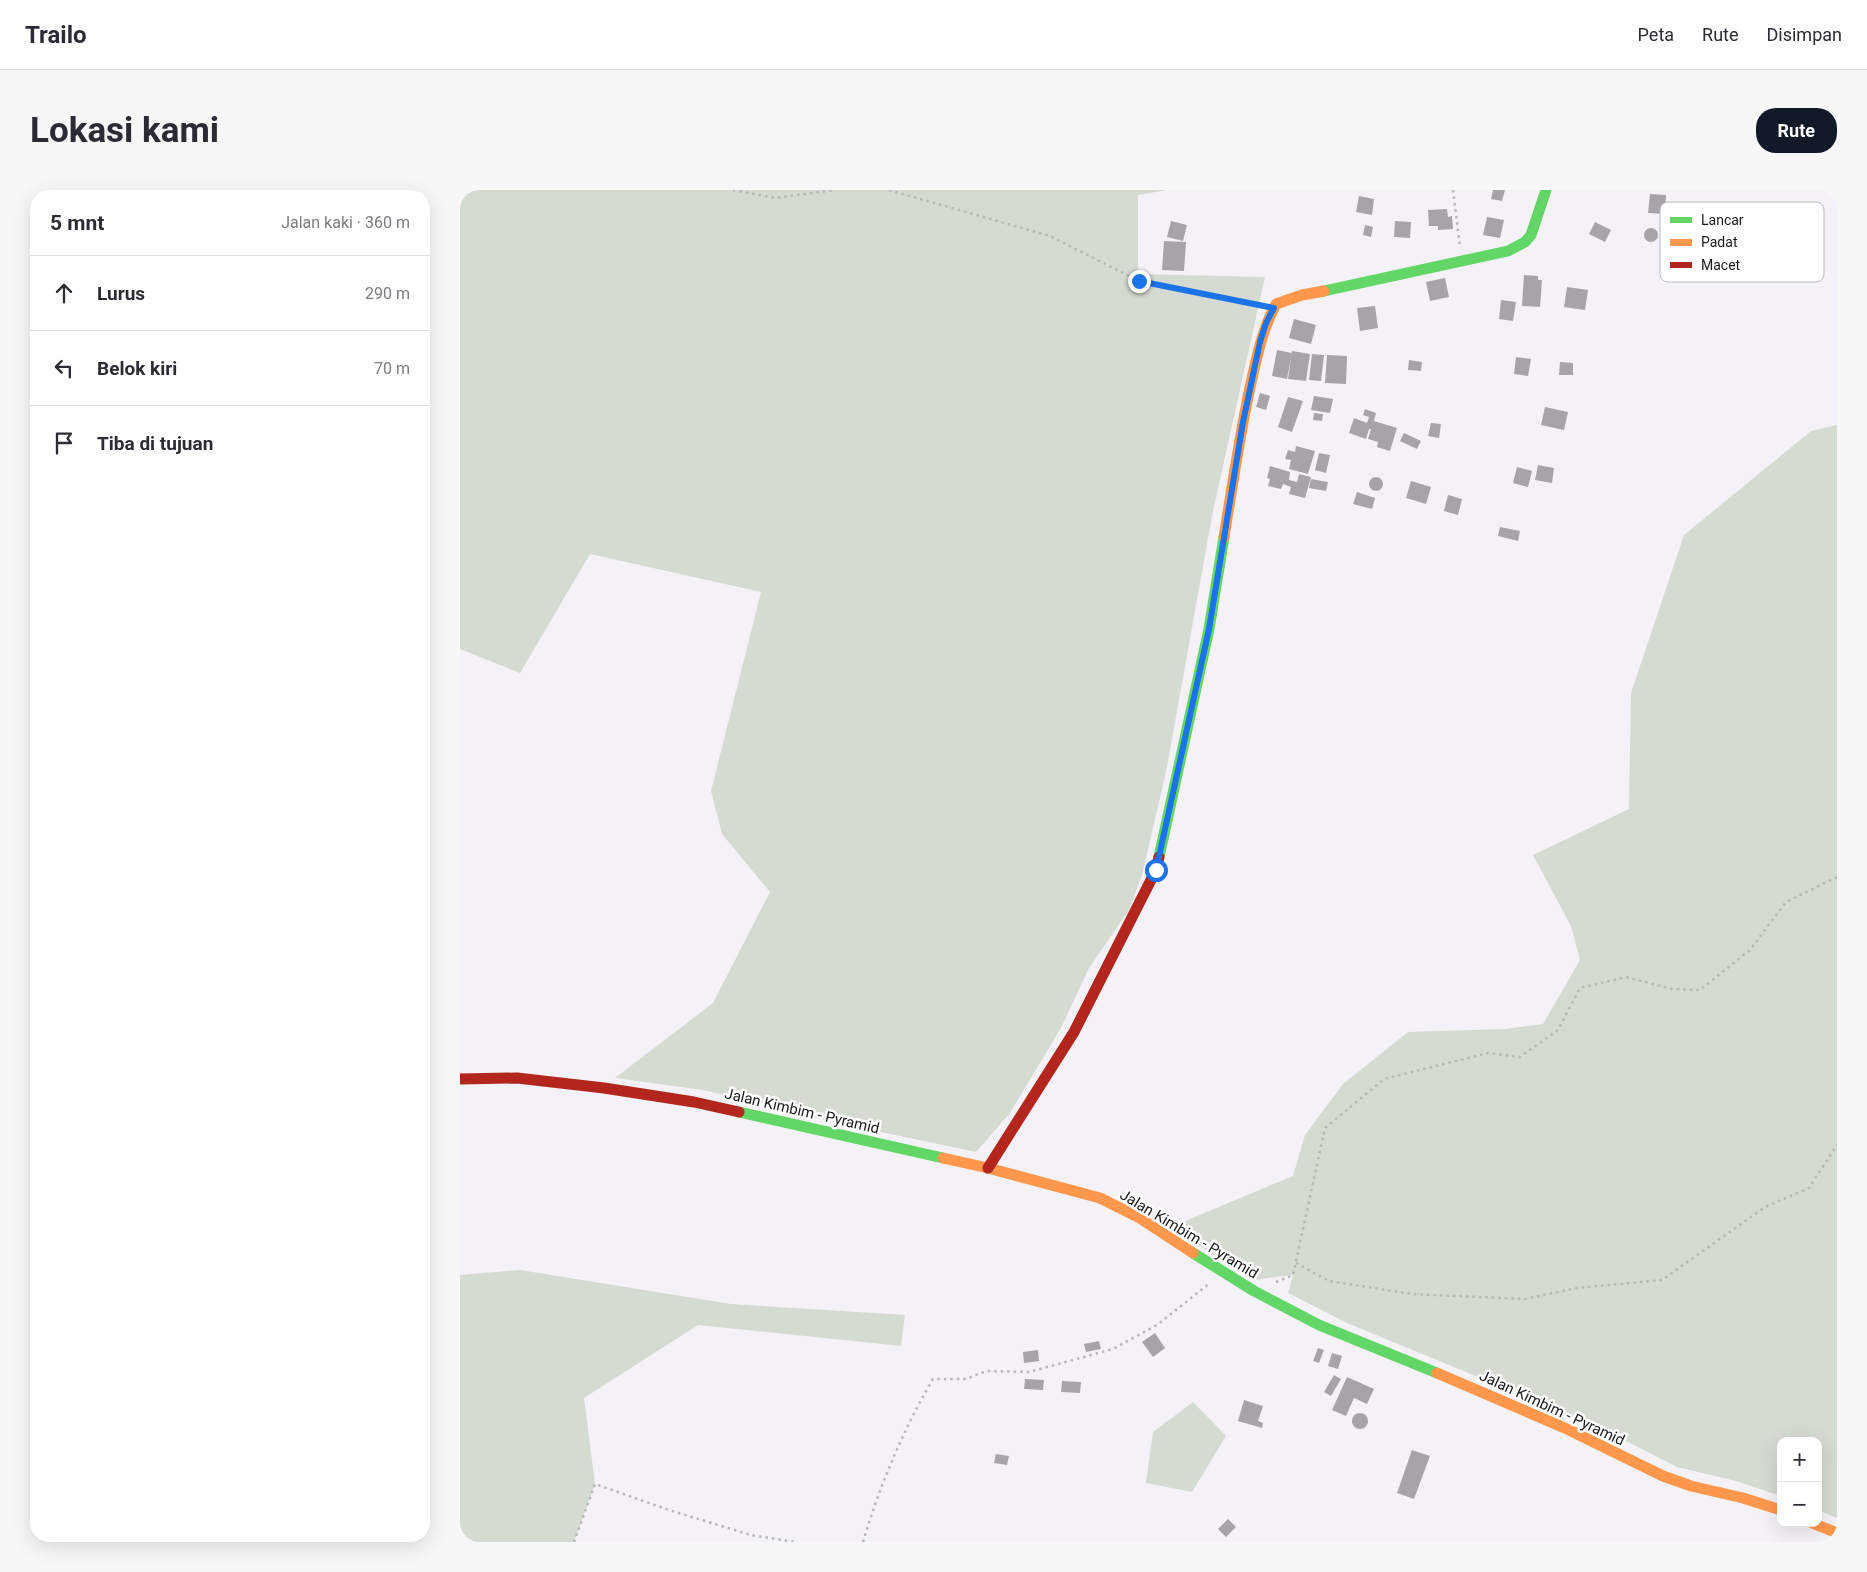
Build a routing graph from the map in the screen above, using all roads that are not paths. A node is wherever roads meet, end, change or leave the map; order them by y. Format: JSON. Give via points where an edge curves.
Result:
{"nodes":[{"id":1,"x":1546,"y":190,"type":"edge"},
{"id":2,"x":460,"y":1079,"type":"edge"},
{"id":3,"x":988,"y":1168,"type":"junction"},
{"id":4,"x":1777,"y":1509,"type":"edge"},
{"id":5,"x":1822,"y":1527,"type":"edge"},
{"id":6,"x":1837,"y":1533,"type":"edge"}],
"edges":[{"from":1,"to":3,"type":"main road","via":[[1534,228],[1525,242],[1508,251],[1302,294],[1276,304],[1260,342],[1243,422],[1209,629],[1156,870],[1074,1032]]},
{"from":2,"to":3,"type":"main road","name":"Jalan Kimbim - Pyramid","via":[[517,1078],[694,1102]]},
{"from":3,"to":4,"type":"main road","name":"Jalan Kimbim - Pyramid","via":[[1100,1198],[1138,1217],[1222,1273],[1319,1325],[1513,1405],[1663,1476]]},
{"from":5,"to":6,"type":"main road"}]}
